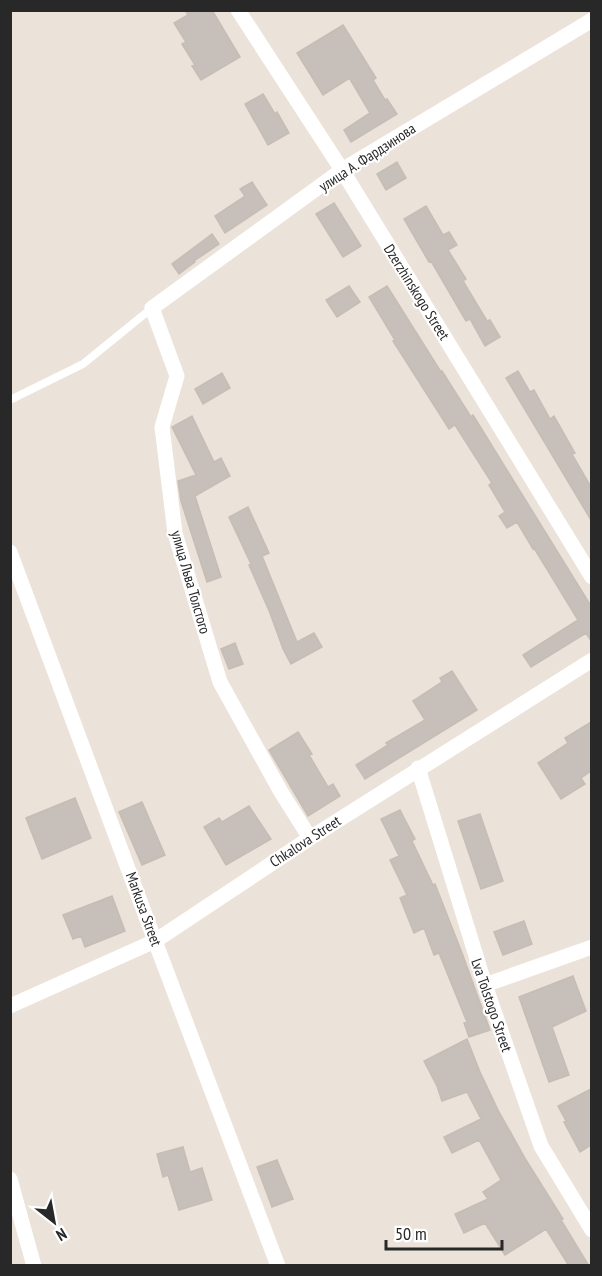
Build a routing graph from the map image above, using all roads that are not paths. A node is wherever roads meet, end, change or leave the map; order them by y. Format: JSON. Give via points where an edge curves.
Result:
{"nodes":[{"id":1,"x":238,"y":10,"type":"edge"},
{"id":2,"x":591,"y":20,"type":"edge"},
{"id":3,"x":342,"y":170,"type":"junction"},
{"id":4,"x":152,"y":309,"type":"junction"},
{"id":5,"x":10,"y":400,"type":"edge"},
{"id":6,"x":10,"y":552,"type":"edge"},
{"id":7,"x":591,"y":577,"type":"edge"},
{"id":8,"x":591,"y":660,"type":"edge"},
{"id":9,"x":418,"y":768,"type":"junction"},
{"id":10,"x":310,"y":838,"type":"junction"},
{"id":11,"x":155,"y":941,"type":"junction"},
{"id":12,"x":591,"y":947,"type":"edge"},
{"id":13,"x":485,"y":985,"type":"junction"},
{"id":14,"x":10,"y":1006,"type":"edge"},
{"id":15,"x":10,"y":1179,"type":"edge"},
{"id":16,"x":591,"y":1230,"type":"edge"},
{"id":17,"x":34,"y":1266,"type":"edge"},
{"id":18,"x":278,"y":1266,"type":"edge"}],
"edges":[{"from":1,"to":3,"type":"street","name":"Dzerzhinskogo Street"},
{"from":2,"to":3,"type":"street","name":"улица А. Фардзинова"},
{"from":3,"to":4,"type":"street","name":"улица А. Фардзинова"},
{"from":3,"to":7,"type":"street","name":"Dzerzhinskogo Street"},
{"from":4,"to":5,"type":"lane","via":[[83,364]]},
{"from":4,"to":10,"type":"street","name":"улица Льва Толстого","via":[[177,376],[162,427],[175,533],[220,682]]},
{"from":6,"to":11,"type":"street","name":"Markusa Street"},
{"from":8,"to":9,"type":"street","name":"Chkalova Street"},
{"from":9,"to":10,"type":"street","name":"Chkalova Street"},
{"from":9,"to":13,"type":"street","name":"Lva Tolstogo Street"},
{"from":10,"to":11,"type":"street","name":"Chkalova Street"},
{"from":11,"to":14,"type":"street","name":"Chkalova Street"},
{"from":11,"to":18,"type":"street","name":"Markusa Street"},
{"from":12,"to":13,"type":"street"},
{"from":13,"to":16,"type":"street","name":"Lva Tolstogo Street","via":[[541,1146]]},
{"from":15,"to":17,"type":"street"}]}
